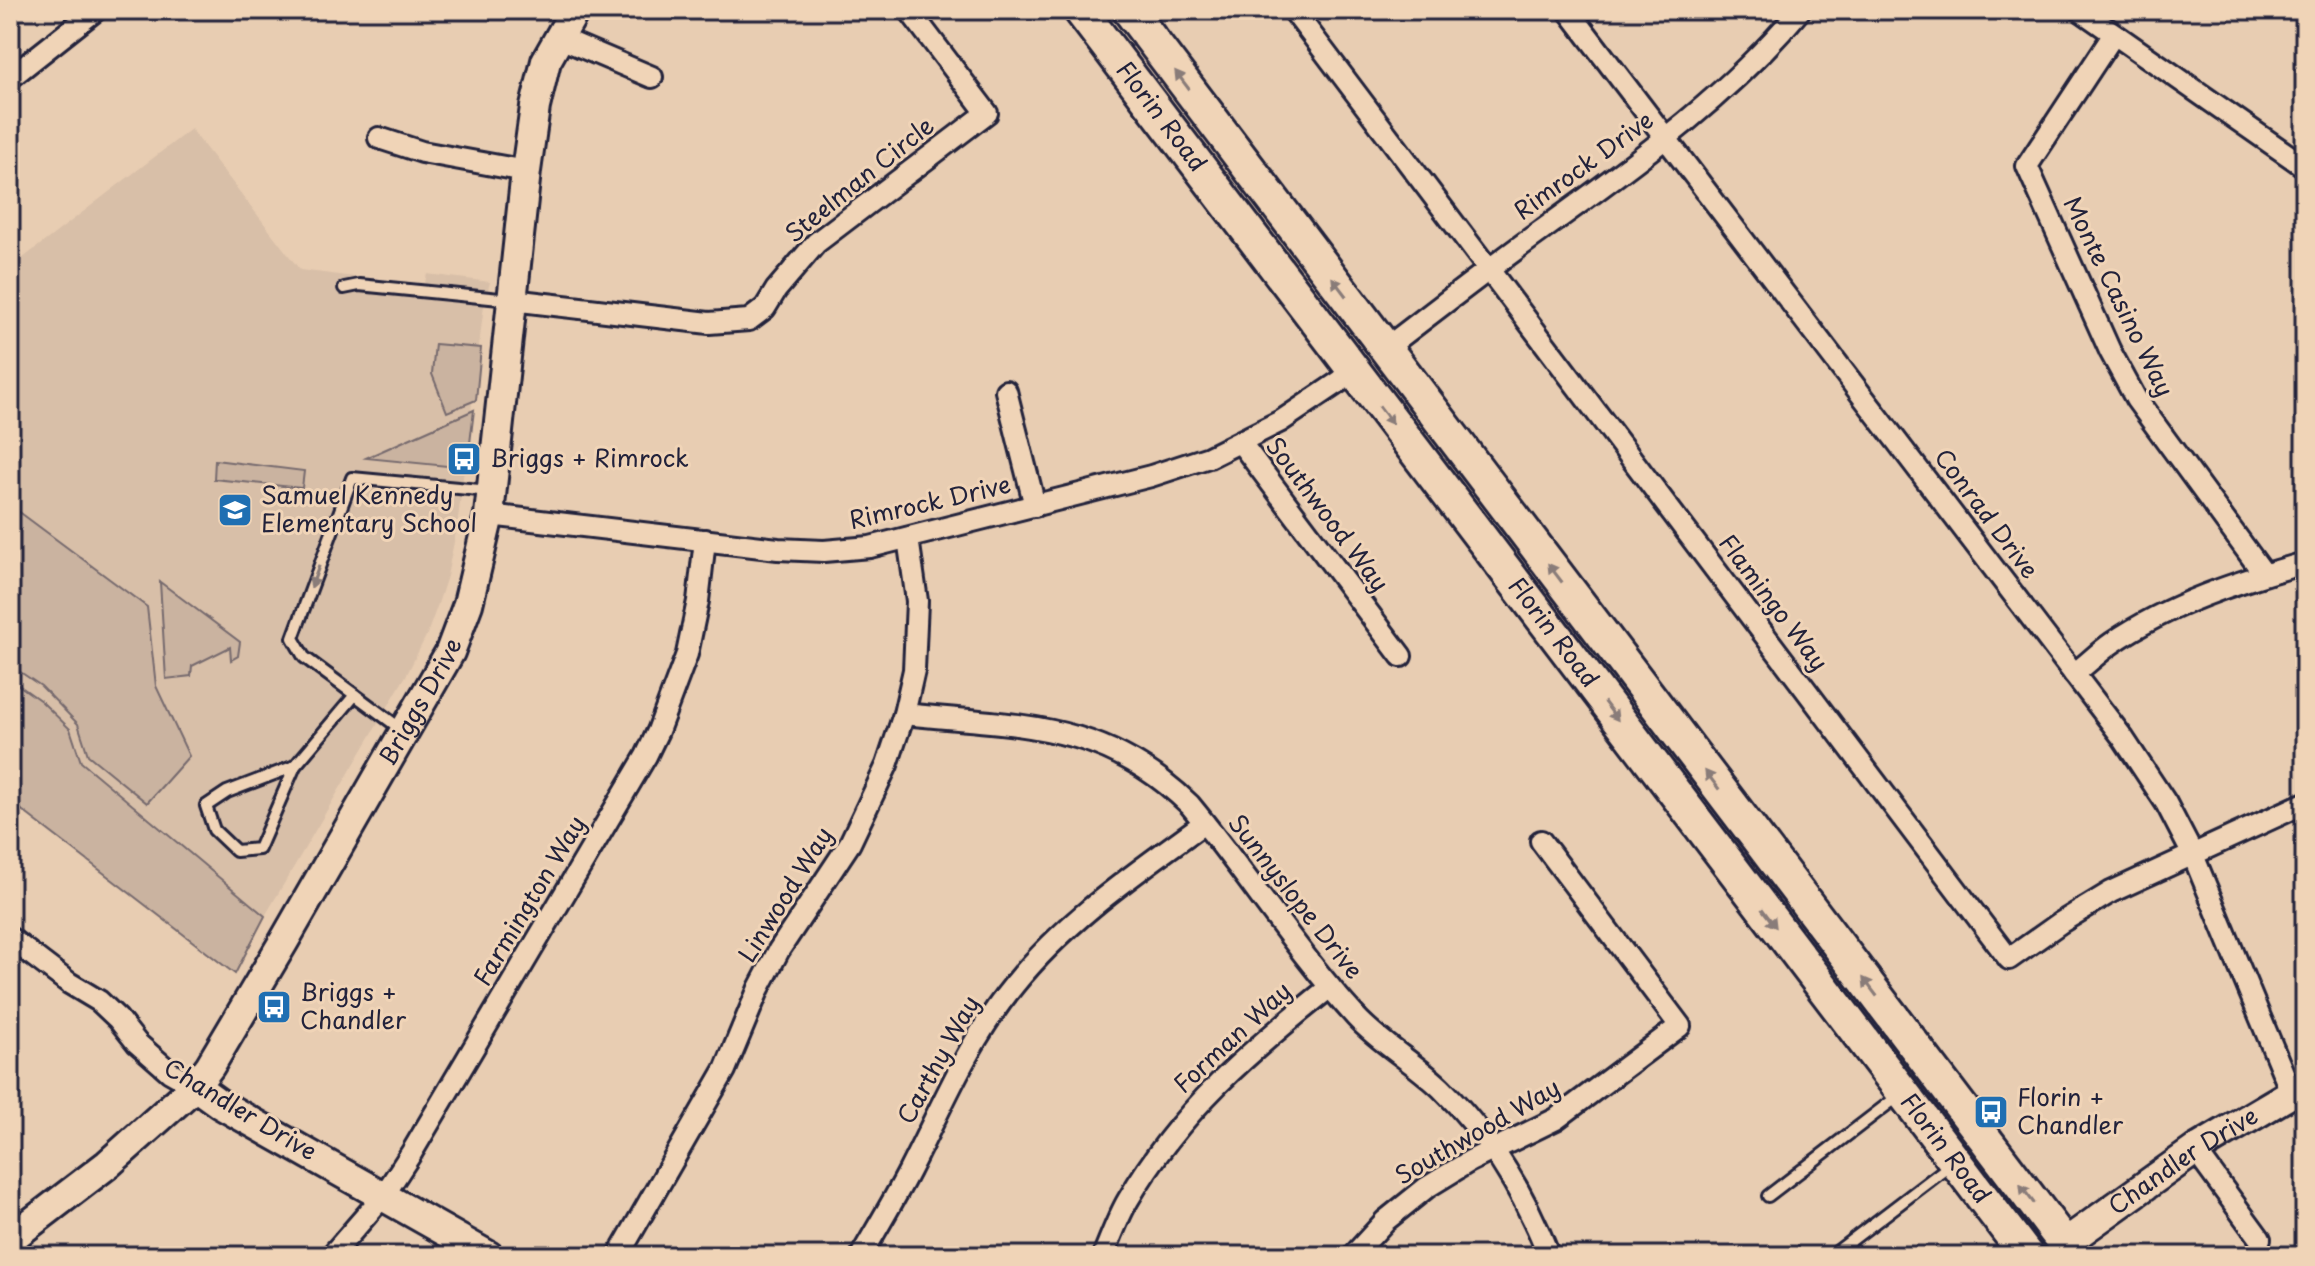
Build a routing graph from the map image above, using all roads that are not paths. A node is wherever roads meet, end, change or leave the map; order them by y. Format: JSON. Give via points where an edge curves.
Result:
{"nodes":[{"id":1,"x":96,"y":10,"type":"edge"},
{"id":2,"x":575,"y":10,"type":"edge"},
{"id":3,"x":909,"y":10,"type":"edge"},
{"id":4,"x":1080,"y":10,"type":"edge"},
{"id":5,"x":1129,"y":10,"type":"edge"},
{"id":6,"x":1293,"y":10,"type":"edge"},
{"id":7,"x":1568,"y":10,"type":"edge"},
{"id":8,"x":1800,"y":10,"type":"edge"},
{"id":9,"x":2080,"y":10,"type":"edge"},
{"id":10,"x":2114,"y":34,"type":"junction"},
{"id":11,"x":558,"y":37,"type":"junction"},
{"id":12,"x":652,"y":77,"type":"dead end"},
{"id":13,"x":10,"y":78,"type":"edge"},
{"id":14,"x":379,"y":138,"type":"dead end"},
{"id":15,"x":1668,"y":138,"type":"junction"},
{"id":16,"x":2305,"y":167,"type":"edge"},
{"id":17,"x":526,"y":171,"type":"junction"},
{"id":18,"x":1489,"y":268,"type":"junction"},
{"id":19,"x":344,"y":288,"type":"dead end"},
{"id":20,"x":512,"y":300,"type":"junction"},
{"id":21,"x":1322,"y":330,"type":"junction"},
{"id":22,"x":1386,"y":348,"type":"junction"},
{"id":23,"x":1354,"y":372,"type":"junction"},
{"id":24,"x":1006,"y":391,"type":"dead end"},
{"id":25,"x":1419,"y":394,"type":"junction"},
{"id":26,"x":1241,"y":443,"type":"junction"},
{"id":27,"x":490,"y":503,"type":"junction"},
{"id":28,"x":1035,"y":506,"type":"junction"},
{"id":29,"x":908,"y":538,"type":"junction"},
{"id":30,"x":705,"y":540,"type":"junction"},
{"id":31,"x":2305,"y":563,"type":"edge"},
{"id":32,"x":2264,"y":574,"type":"junction"},
{"id":33,"x":1401,"y":656,"type":"dead end"},
{"id":34,"x":2074,"y":674,"type":"junction"},
{"id":35,"x":355,"y":695,"type":"junction"},
{"id":36,"x":904,"y":714,"type":"junction"},
{"id":37,"x":405,"y":732,"type":"junction"},
{"id":38,"x":295,"y":766,"type":"junction"},
{"id":39,"x":2305,"y":803,"type":"edge"},
{"id":40,"x":1204,"y":823,"type":"junction"},
{"id":41,"x":1541,"y":841,"type":"dead end"},
{"id":42,"x":2193,"y":855,"type":"junction"},
{"id":43,"x":12,"y":942,"type":"edge"},
{"id":44,"x":1330,"y":987,"type":"junction"},
{"id":45,"x":195,"y":1086,"type":"junction"},
{"id":46,"x":2298,"y":1089,"type":"edge"},
{"id":47,"x":1902,"y":1093,"type":"junction"},
{"id":48,"x":1495,"y":1150,"type":"junction"},
{"id":49,"x":2195,"y":1150,"type":"junction"},
{"id":50,"x":1955,"y":1161,"type":"junction"},
{"id":51,"x":384,"y":1195,"type":"junction"},
{"id":52,"x":1768,"y":1196,"type":"dead end"},
{"id":53,"x":2003,"y":1226,"type":"junction"},
{"id":54,"x":10,"y":1239,"type":"edge"},
{"id":55,"x":2260,"y":1239,"type":"dead end"},
{"id":56,"x":2069,"y":1250,"type":"edge"},
{"id":57,"x":331,"y":1256,"type":"edge"},
{"id":58,"x":489,"y":1256,"type":"edge"},
{"id":59,"x":618,"y":1256,"type":"edge"},
{"id":60,"x":861,"y":1256,"type":"edge"},
{"id":61,"x":1103,"y":1256,"type":"edge"},
{"id":62,"x":1353,"y":1256,"type":"edge"},
{"id":63,"x":1549,"y":1256,"type":"edge"},
{"id":64,"x":1831,"y":1256,"type":"edge"},
{"id":65,"x":2027,"y":1256,"type":"edge"}],
"edges":[{"from":1,"to":13,"type":"street"},
{"from":2,"to":11,"type":"street","name":"Briggs Drive"},
{"from":3,"to":20,"type":"street","name":"Steelman Circle","via":[[987,113],[816,243],[765,308],[749,320],[709,323]]},
{"from":4,"to":21,"type":"main road","name":"Florin Road"},
{"from":22,"to":5,"type":"main road","name":"Florin Road","one_way":true},
{"from":6,"to":18,"type":"street","name":"Flamingo Way"},
{"from":7,"to":15,"type":"street","name":"Conrad Drive"},
{"from":8,"to":15,"type":"street","name":"Rimrock Drive"},
{"from":9,"to":10,"type":"street"},
{"from":10,"to":16,"type":"street"},
{"from":10,"to":32,"type":"street","name":"Monte Casino Way","via":[[2027,166],[2136,399]]},
{"from":11,"to":12,"type":"street"},
{"from":11,"to":17,"type":"street","name":"Briggs Drive","via":[[535,107]]},
{"from":14,"to":17,"type":"street","via":[[422,152]]},
{"from":15,"to":18,"type":"street","name":"Rimrock Drive"},
{"from":15,"to":34,"type":"street","name":"Conrad Drive"},
{"from":17,"to":20,"type":"street","name":"Briggs Drive"},
{"from":18,"to":22,"type":"street","name":"Rimrock Drive"},
{"from":18,"to":42,"type":"street","name":"Flamingo Way","via":[[2009,959],[2111,892]]},
{"from":19,"to":20,"type":"lane","via":[[359,285]]},
{"from":20,"to":27,"type":"street","name":"Briggs Drive"},
{"from":21,"to":22,"type":"main road"},
{"from":21,"to":23,"type":"main road","name":"Florin Road"},
{"from":22,"to":25,"type":"main road","name":"Florin Road"},
{"from":23,"to":25,"type":"main road"},
{"from":23,"to":26,"type":"street","name":"Rimrock Drive"},
{"from":23,"to":47,"type":"main road","name":"Florin Road","one_way":true},
{"from":24,"to":28,"type":"street"},
{"from":56,"to":25,"type":"main road","name":"Florin Road","one_way":true},
{"from":26,"to":28,"type":"street","name":"Rimrock Drive","via":[[1151,476]]},
{"from":26,"to":33,"type":"street","name":"Southwood Way"},
{"from":27,"to":30,"type":"street","name":"Rimrock Drive"},
{"from":27,"to":35,"type":"lane","one_way":true,"via":[[352,478],[293,638],[304,657]]},
{"from":27,"to":37,"type":"street","name":"Briggs Drive","via":[[468,604],[450,652]]},
{"from":28,"to":29,"type":"street","name":"Rimrock Drive"},
{"from":29,"to":30,"type":"street","name":"Rimrock Drive","via":[[824,551]]},
{"from":29,"to":36,"type":"street","name":"Linwood Way","via":[[918,624]]},
{"from":30,"to":51,"type":"street","name":"Farmington Way","via":[[687,654],[652,743]]},
{"from":31,"to":32,"type":"street"},
{"from":32,"to":34,"type":"street","via":[[2171,610],[2113,642]]},
{"from":34,"to":42,"type":"street","name":"Conrad Drive","via":[[2132,751]]},
{"from":35,"to":37,"type":"lane"},
{"from":35,"to":38,"type":"lane"},
{"from":36,"to":40,"type":"street","name":"Sunnyslope Drive","via":[[1041,728],[1103,745],[1158,777]]},
{"from":36,"to":59,"type":"street","name":"Linwood Way","via":[[887,765],[850,843],[779,950],[725,1070]]},
{"from":37,"to":45,"type":"street","name":"Briggs Drive"},
{"from":38,"to":38,"type":"lane","via":[[227,792],[206,806],[214,830],[236,851],[259,849]]},
{"from":39,"to":42,"type":"street","name":"Flamingo Way"},
{"from":40,"to":44,"type":"street","name":"Sunnyslope Drive"},
{"from":40,"to":60,"type":"street","name":"Carthy Way","via":[[1091,906],[1013,986],[966,1055]]},
{"from":41,"to":48,"type":"street","name":"Southwood Way","via":[[1680,1026],[1556,1119]]},
{"from":42,"to":46,"type":"street","name":"Conrad Drive"},
{"from":43,"to":45,"type":"street","name":"Chandler Drive","via":[[99,1001],[137,1043]]},
{"from":44,"to":48,"type":"street","name":"Sunnyslope Drive","via":[[1372,1032],[1439,1086]]},
{"from":44,"to":61,"type":"street","name":"Forman Way","via":[[1259,1043],[1186,1117],[1127,1203]]},
{"from":45,"to":51,"type":"street","name":"Chandler Drive"},
{"from":45,"to":54,"type":"street","name":"Briggs Drive","via":[[108,1164]]},
{"from":46,"to":49,"type":"street","name":"Chandler Drive"},
{"from":47,"to":50,"type":"main road","name":"Florin Road"},
{"from":47,"to":52,"type":"lane"},
{"from":48,"to":62,"type":"street","name":"Southwood Way","via":[[1415,1196]]},
{"from":48,"to":63,"type":"street","name":"Sunnyslope Drive"},
{"from":49,"to":55,"type":"street"},
{"from":49,"to":56,"type":"street","name":"Chandler Drive"},
{"from":50,"to":53,"type":"main road","name":"Florin Road"},
{"from":50,"to":64,"type":"lane"},
{"from":51,"to":57,"type":"street","name":"Farmington Way"},
{"from":51,"to":58,"type":"street","name":"Chandler Drive"},
{"from":53,"to":56,"type":"main road"},
{"from":53,"to":65,"type":"main road","name":"Florin Road"}]}
